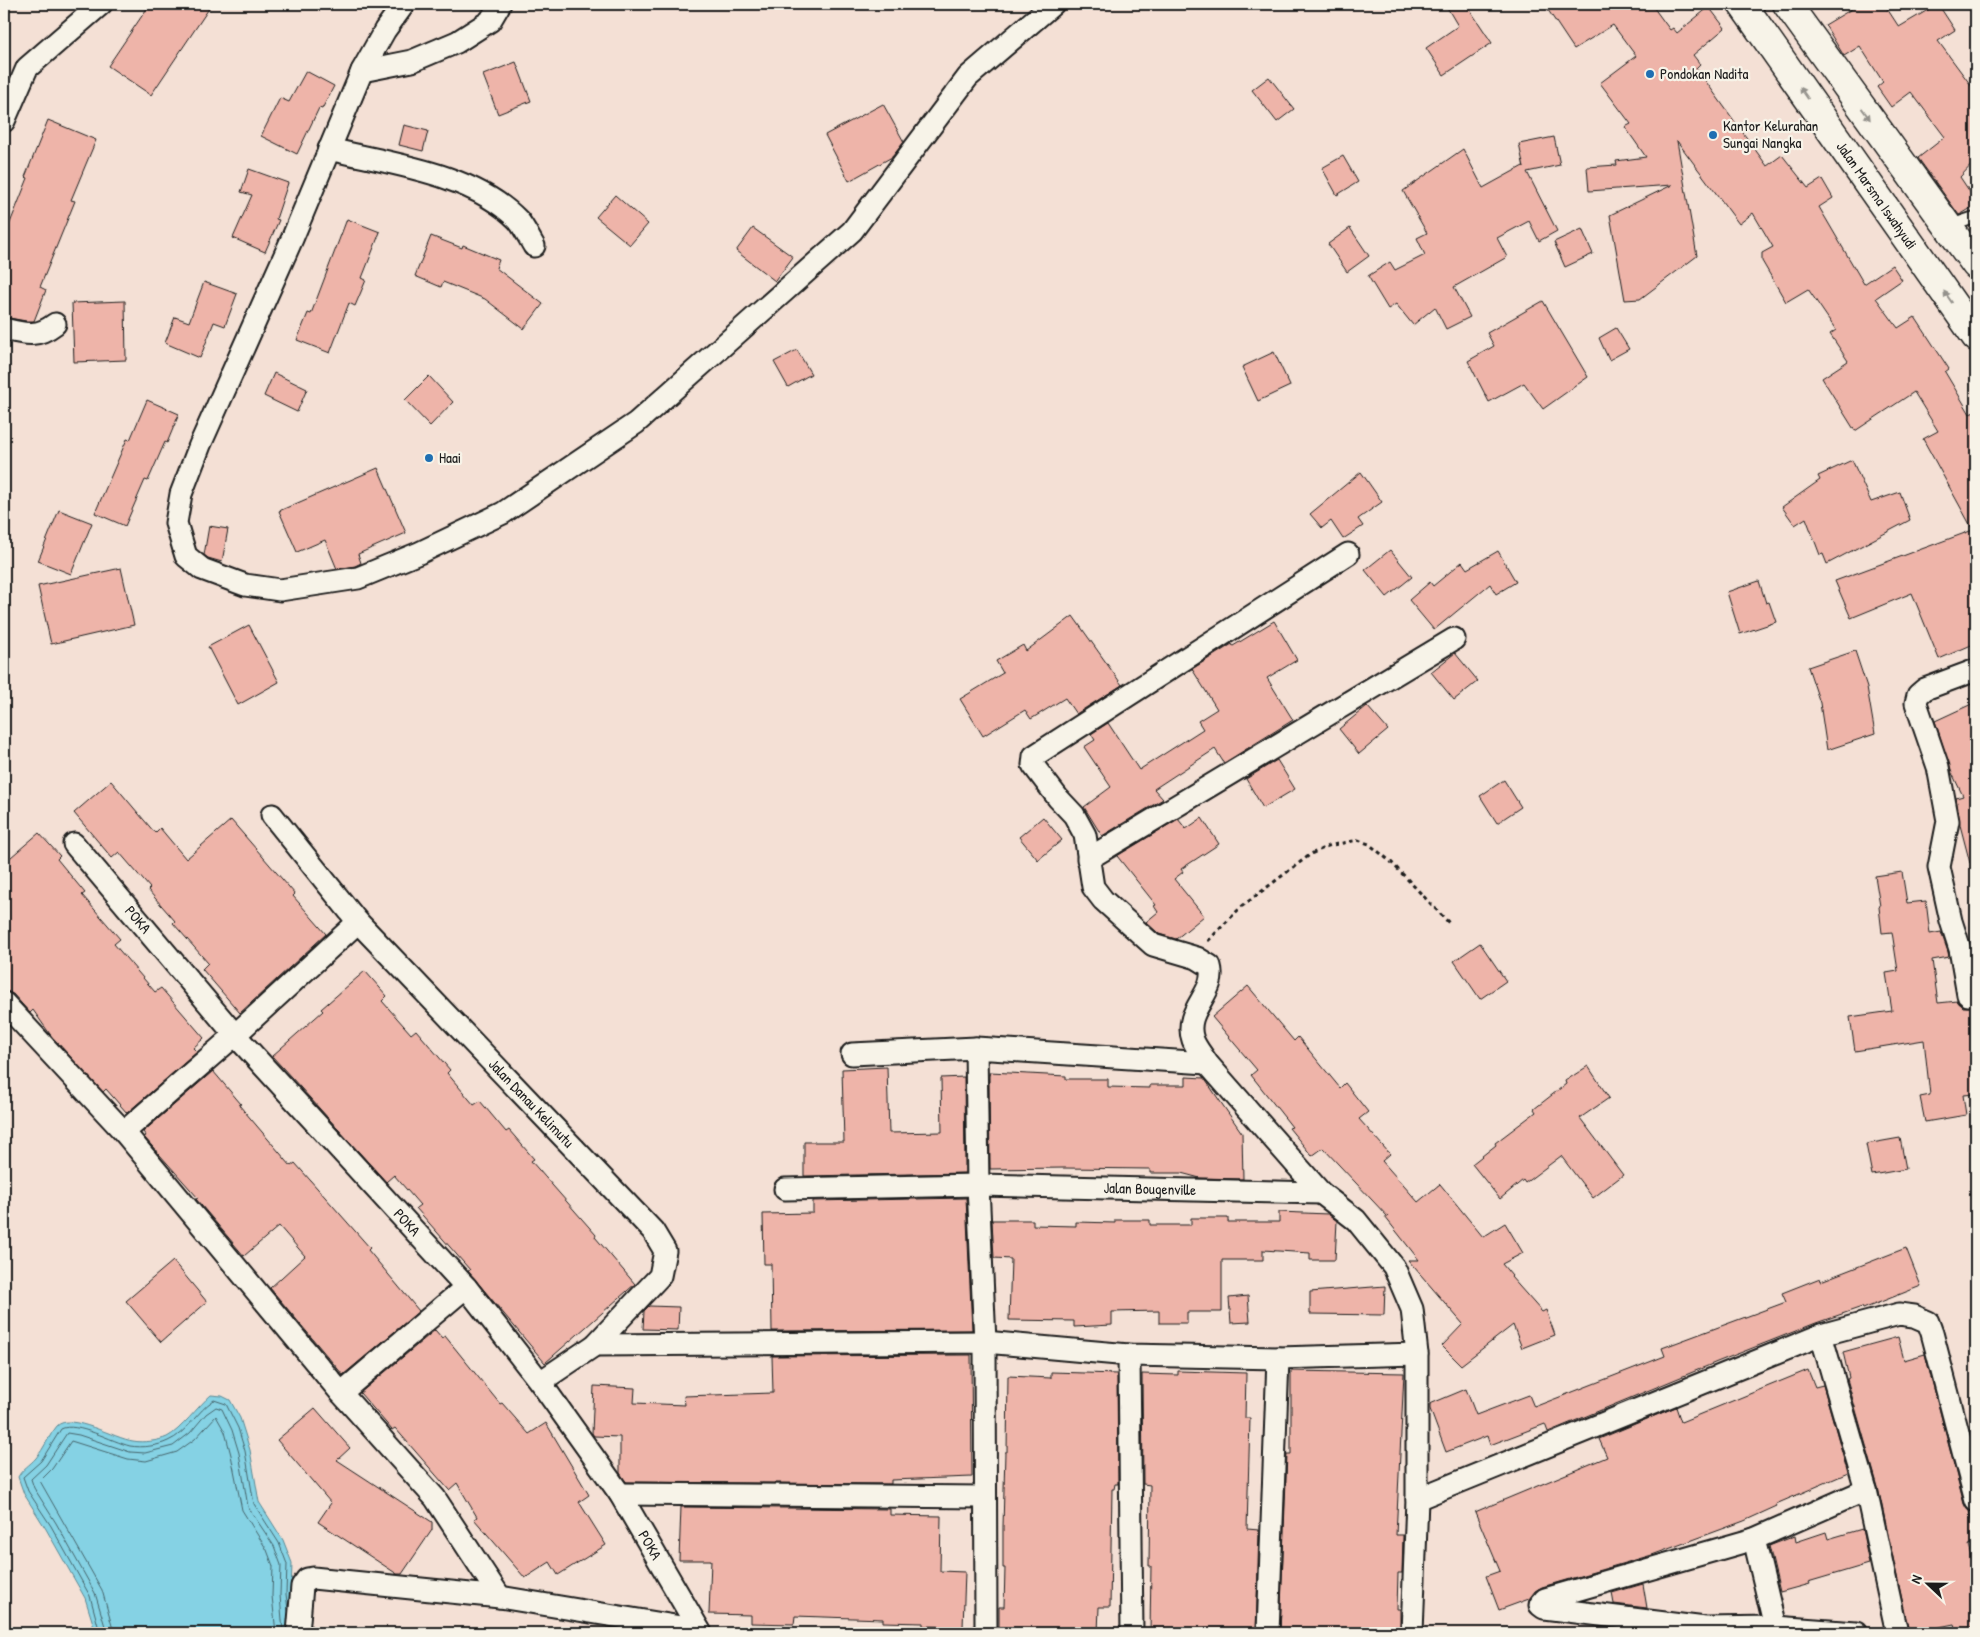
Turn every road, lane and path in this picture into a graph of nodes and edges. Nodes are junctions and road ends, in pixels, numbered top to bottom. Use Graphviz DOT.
graph roads {
  1 [pos="101,4"];
  2 [pos="404,4"];
  3 [pos="500,4"];
  4 [pos="1053,4"];
  5 [pos="1742,4"];
  6 [pos="1786,4"];
  7 [pos="362,71"];
  8 [pos="4,121"];
  9 [pos="330,149"];
  10 [pos="1976,217"];
  11 [pos="1947,227"];
  12 [pos="534,246"];
  13 [pos="1976,265"];
  14 [pos="55,324"];
  15 [pos="4,329"];
  16 [pos="1976,337"];
  17 [pos="1348,554"];
  18 [pos="1454,639"];
  19 [pos="1976,670"];
  20 [pos="272,815"];
  21 [pos="74,844"];
  22 [pos="1088,859"];
  23 [pos="358,922"];
  24 [pos="1449,923"];
  25 [pos="1197,958"];
  26 [pos="1968,995"];
  27 [pos="4,1003"];
  28 [pos="235,1035"];
  29 [pos="976,1048"];
  30 [pos="852,1054"];
  31 [pos="1207,1063"];
  32 [pos="124,1132"];
  33 [pos="978,1185"];
  34 [pos="786,1190"];
  35 [pos="1321,1193"];
  36 [pos="466,1287"];
  37 [pos="1821,1335"];
  38 [pos="985,1342"];
  39 [pos="596,1345"];
  40 [pos="1417,1354"];
  41 [pos="1129,1355"];
  42 [pos="1278,1358"];
  43 [pos="540,1382"];
  44 [pos="341,1393"];
  45 [pos="1866,1490"];
  46 [pos="620,1494"];
  47 [pos="986,1497"];
  48 [pos="1417,1498"];
  49 [pos="1976,1501"];
  50 [pos="1754,1539"];
  51 [pos="500,1597"];
  52 [pos="1775,1626"];
  53 [pos="1705,1631"];
  54 [pos="700,1632"];
  55 [pos="298,1633"];
  56 [pos="986,1633"];
  57 [pos="1132,1633"];
  58 [pos="1268,1633"];
  59 [pos="1412,1633"];
  60 [pos="1856,1633"];
  61 [pos="1897,1633"];
  1 -- 8 [label="street"];
  2 -- 7 [label="street"];
  3 -- 7 [label="street"];
  4 -- 9 [label="street"];
  16 -- 5 [label="highway, Jalan Marsma Iswahyudi, one-way"];
  6 -- 11 [label="highway, one-way"];
  7 -- 9 [label="street"];
  9 -- 12 [label="street"];
  10 -- 11 [label="lane"];
  11 -- 13 [label="highway"];
  14 -- 15 [label="street"];
  17 -- 22 [label="street"];
  18 -- 22 [label="street"];
  19 -- 26 [label="street"];
  20 -- 23 [label="street, Jalan Danau Kelimutu"];
  21 -- 28 [label="street, POKA"];
  22 -- 25 [label="street"];
  23 -- 28 [label="street"];
  23 -- 39 [label="street, Jalan Danau Kelimutu"];
  24 -- 25 [label="path"];
  25 -- 31 [label="street"];
  27 -- 32 [label="street"];
  28 -- 32 [label="street"];
  28 -- 36 [label="street, POKA"];
  29 -- 30 [label="street"];
  29 -- 31 [label="street"];
  29 -- 33 [label="street"];
  31 -- 35 [label="street"];
  32 -- 44 [label="street"];
  33 -- 34 [label="street, Jalan Bougenville"];
  33 -- 35 [label="street, Jalan Bougenville"];
  33 -- 38 [label="street"];
  35 -- 40 [label="street"];
  36 -- 43 [label="street, POKA"];
  36 -- 44 [label="street"];
  37 -- 45 [label="street"];
  37 -- 48 [label="street"];
  37 -- 49 [label="street"];
  38 -- 39 [label="street"];
  38 -- 41 [label="street"];
  38 -- 47 [label="street"];
  39 -- 43 [label="street, Jalan Danau Kelimutu"];
  40 -- 42 [label="street"];
  40 -- 48 [label="street"];
  41 -- 42 [label="street"];
  41 -- 57 [label="street"];
  42 -- 58 [label="street"];
  43 -- 46 [label="street, POKA"];
  44 -- 51 [label="street"];
  45 -- 50 [label="street"];
  45 -- 61 [label="street"];
  46 -- 47 [label="street"];
  46 -- 54 [label="street, POKA"];
  47 -- 56 [label="street"];
  48 -- 59 [label="street"];
  50 -- 52 [label="street"];
  50 -- 53 [label="street"];
  51 -- 54 [label="street"];
  51 -- 55 [label="street"];
  52 -- 53 [label="street"];
  52 -- 60 [label="street"];
}
